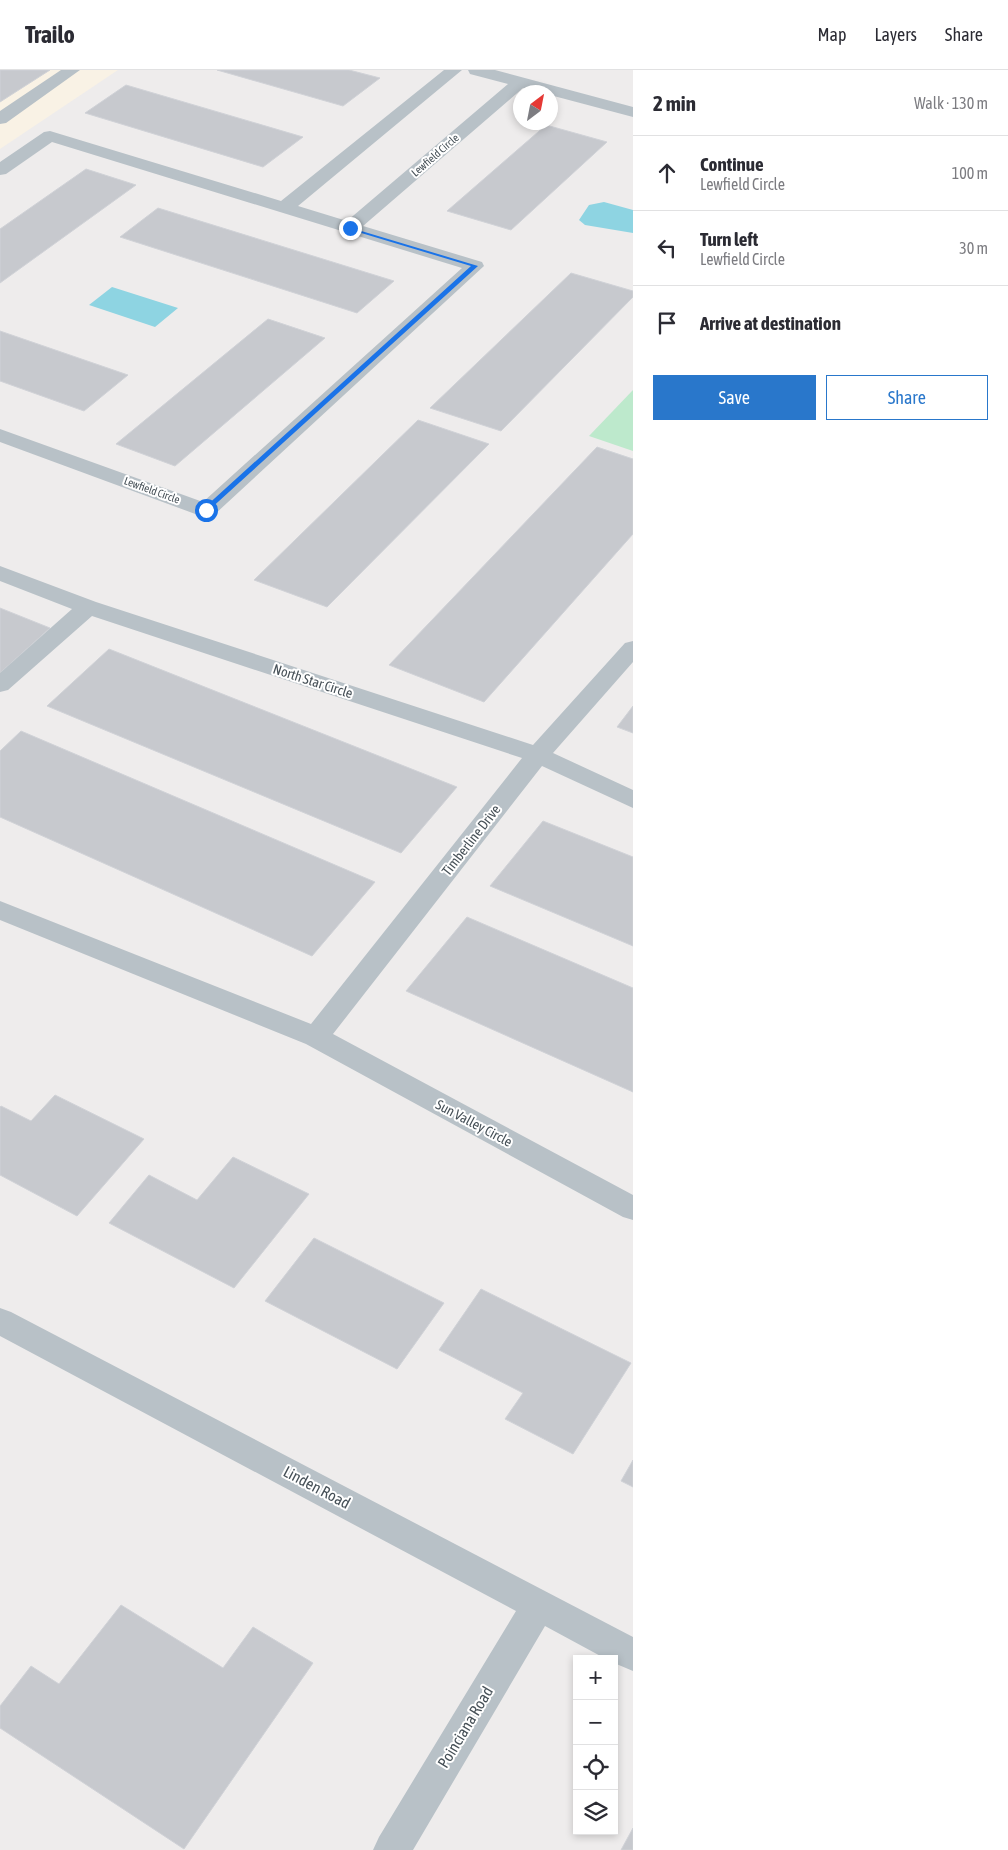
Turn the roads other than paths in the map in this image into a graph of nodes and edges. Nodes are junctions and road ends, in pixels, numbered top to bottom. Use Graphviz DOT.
graph roads {
  1 [pos="72,70"];
  2 [pos="454,70"];
  3 [pos="476,70"];
  4 [pos="520,82"];
  5 [pos="633,112"];
  6 [pos="0,118"];
  7 [pos="0,170"];
  8 [pos="284,208"];
  9 [pos="350,228"];
  10 [pos="0,434"];
  11 [pos="0,573"];
  12 [pos="88,607"];
  13 [pos="633,648"];
  14 [pos="0,685"];
  15 [pos="538,755"];
  16 [pos="633,800"];
  17 [pos="0,910"];
  18 [pos="316,1037"];
  19 [pos="633,1209"];
  20 [pos="0,1322"];
  21 [pos="538,1604"];
  22 [pos="633,1655"];
  23 [pos="392,1850"];
  1 -- 6 [label="lane"];
  2 -- 8 [label="lane"];
  3 -- 4 [label="lane"];
  4 -- 5 [label="lane"];
  4 -- 9 [label="lane, Lewfield Circle"];
  7 -- 8 [label="lane, Lewfield Circle"];
  8 -- 9 [label="lane, Lewfield Circle"];
  9 -- 10 [label="lane, Lewfield Circle"];
  11 -- 12 [label="lane, North Star Circle"];
  12 -- 14 [label="lane"];
  12 -- 15 [label="lane, North Star Circle"];
  13 -- 15 [label="lane, Timberline Drive"];
  15 -- 16 [label="lane"];
  15 -- 18 [label="lane, Timberline Drive"];
  17 -- 18 [label="lane, Sun Valley Circle"];
  18 -- 19 [label="lane, Sun Valley Circle"];
  20 -- 21 [label="street, Linden Road"];
  21 -- 22 [label="street, Linden Road"];
  21 -- 23 [label="street, Poinciana Road"];
}
